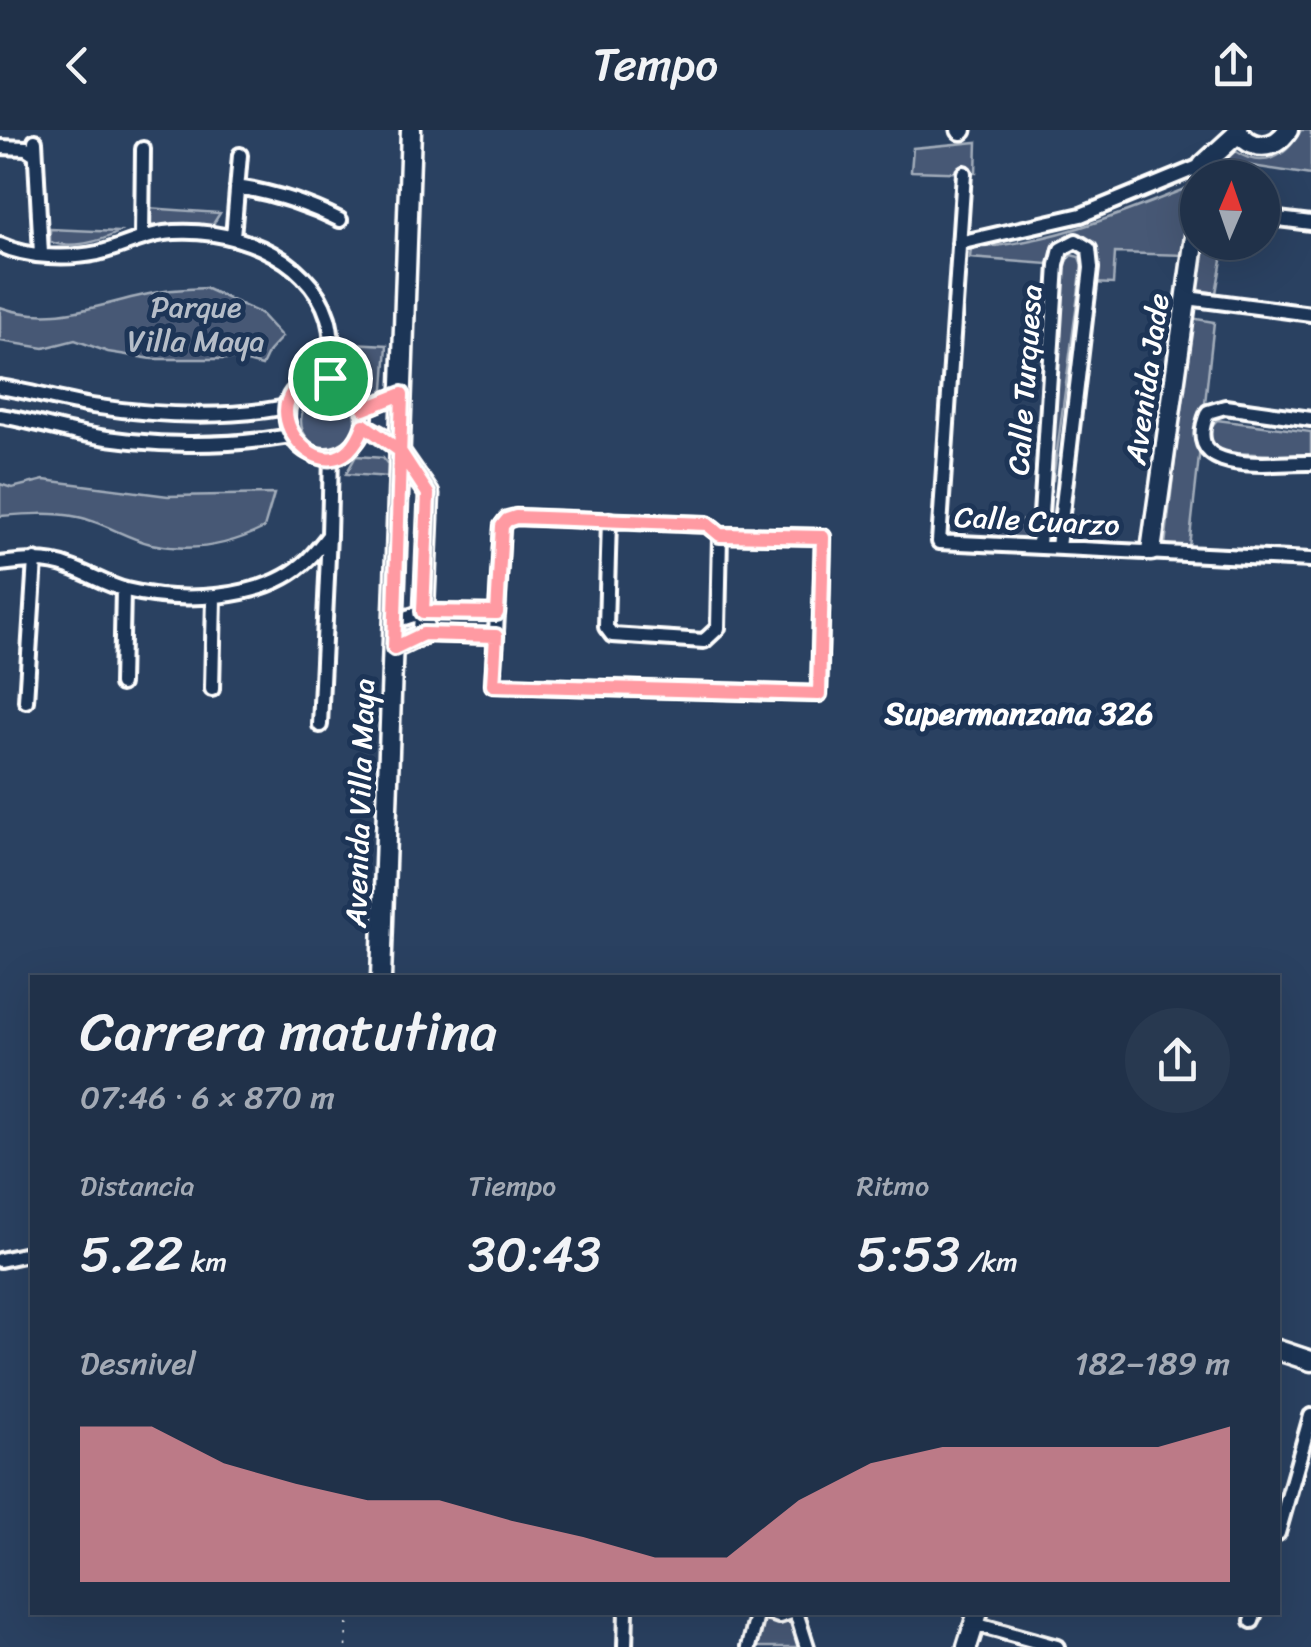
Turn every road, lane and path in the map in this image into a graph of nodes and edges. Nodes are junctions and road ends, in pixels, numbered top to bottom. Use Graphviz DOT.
graph roads {
  1 [pos="411,130"];
  2 [pos="1288,130"];
  3 [pos="1238,131"];
  4 [pos="0,148"];
  5 [pos="143,149"];
  6 [pos="240,155"];
  7 [pos="1212,160"];
  8 [pos="964,173"];
  9 [pos="1180,179"];
  10 [pos="237,188"];
  11 [pos="1280,219"];
  12 [pos="340,220"];
  13 [pos="1311,223"];
  14 [pos="142,237"];
  15 [pos="233,238"];
  16 [pos="960,243"];
  17 [pos="0,245"];
  18 [pos="41,254"];
  19 [pos="1192,260"];
  20 [pos="1187,298"];
  21 [pos="1311,314"];
  22 [pos="330,378"];
  23 [pos="0,387"];
  24 [pos="35,393"];
  25 [pos="402,394"];
  26 [pos="288,408"];
  27 [pos="364,409"];
  28 [pos="0,416"];
  29 [pos="1311,419"];
  30 [pos="30,420"];
  31 [pos="364,425"];
  32 [pos="291,436"];
  33 [pos="400,451"];
  34 [pos="331,456"];
  35 [pos="1311,463"];
  36 [pos="610,520"];
  37 [pos="330,535"];
  38 [pos="720,535"];
  39 [pos="1040,546"];
  40 [pos="1058,546"];
  41 [pos="1150,552"];
  42 [pos="35,560"];
  43 [pos="1311,560"];
  44 [pos="0,564"];
  45 [pos="122,589"];
  46 [pos="214,597"];
  47 [pos="423,612"];
  48 [pos="497,613"];
  49 [pos="395,621"];
  50 [pos="423,634"];
  51 [pos="496,636"];
  52 [pos="394,648"];
  53 [pos="121,684"];
  54 [pos="212,689"];
  55 [pos="26,702"];
  56 [pos="320,725"];
  57 [pos="381,975"];
  58 [pos="30,1254"];
  59 [pos="0,1260"];
  60 [pos="1280,1351"];
  61 [pos="1311,1361"];
  62 [pos="1311,1416"];
  63 [pos="1280,1526"];
  64 [pos="348,1615"];
  65 [pos="626,1615"];
  66 [pos="757,1615"];
  67 [pos="795,1615"];
  68 [pos="976,1618"];
  69 [pos="346,1647"];
  70 [pos="625,1647"];
  71 [pos="750,1647"];
  72 [pos="807,1647"];
  73 [pos="967,1647"];
  74 [pos="1057,1647"];
  1 -- 25 [label="main road, Avenida Villa Maya"];
  2 -- 3 [label="main road"];
  3 -- 7 [label="main road"];
  4 -- 18 [label="street"];
  5 -- 14 [label="street"];
  6 -- 10 [label="street"];
  8 -- 16 [label="street, Calle Cuarzo"];
  9 -- 16 [label="street"];
  10 -- 12 [label="street"];
  10 -- 15 [label="street"];
  11 -- 13 [label="street"];
  14 -- 15 [label="street"];
  14 -- 18 [label="street"];
  15 -- 22 [label="street"];
  16 -- 39 [label="street, Calle Cuarzo"];
  17 -- 18 [label="street"];
  19 -- 20 [label="main road, Avenida Jade"];
  20 -- 21 [label="street"];
  20 -- 41 [label="main road, Avenida Jade"];
  22 -- 26 [label="street"];
  22 -- 27 [label="street"];
  23 -- 24 [label="street"];
  24 -- 26 [label="street"];
  24 -- 30 [label="street"];
  25 -- 27 [label="street"];
  25 -- 33 [label="main road, Avenida Villa Maya"];
  26 -- 32 [label="street"];
  27 -- 31 [label="street"];
  28 -- 30 [label="street"];
  29 -- 35 [label="street"];
  30 -- 32 [label="street"];
  31 -- 33 [label="street"];
  31 -- 34 [label="street"];
  32 -- 34 [label="street"];
  33 -- 47 [label="main road"];
  33 -- 49 [label="main road, Avenida Villa Maya"];
  34 -- 37 [label="street"];
  36 -- 38 [label="street"];
  36 -- 38 [label="street"];
  36 -- 48 [label="street"];
  37 -- 46 [label="street"];
  37 -- 56 [label="street"];
  38 -- 51 [label="street"];
  39 -- 40 [label="street, Calle Cuarzo"];
  39 -- 40 [label="street, Calle Turquesa"];
  40 -- 41 [label="street, Calle Cuarzo"];
  41 -- 43 [label="street, Calle Cuarzo"];
  42 -- 44 [label="street"];
  42 -- 45 [label="street"];
  42 -- 55 [label="street"];
  45 -- 46 [label="street"];
  45 -- 53 [label="street"];
  46 -- 54 [label="street"];
  47 -- 48 [label="street"];
  47 -- 49 [label="street"];
  47 -- 50 [label="main road"];
  48 -- 51 [label="street"];
  49 -- 52 [label="main road, Avenida Villa Maya"];
  50 -- 51 [label="street"];
  50 -- 52 [label="main road"];
  52 -- 57 [label="main road, Avenida Villa Maya"];
  58 -- 59 [label="street"];
  60 -- 61 [label="main road"];
  62 -- 63 [label="street"];
  64 -- 69 [label="path"];
  65 -- 70 [label="street"];
  66 -- 71 [label="street"];
  67 -- 72 [label="street"];
  68 -- 73 [label="main road"];
  68 -- 74 [label="street"];
}
